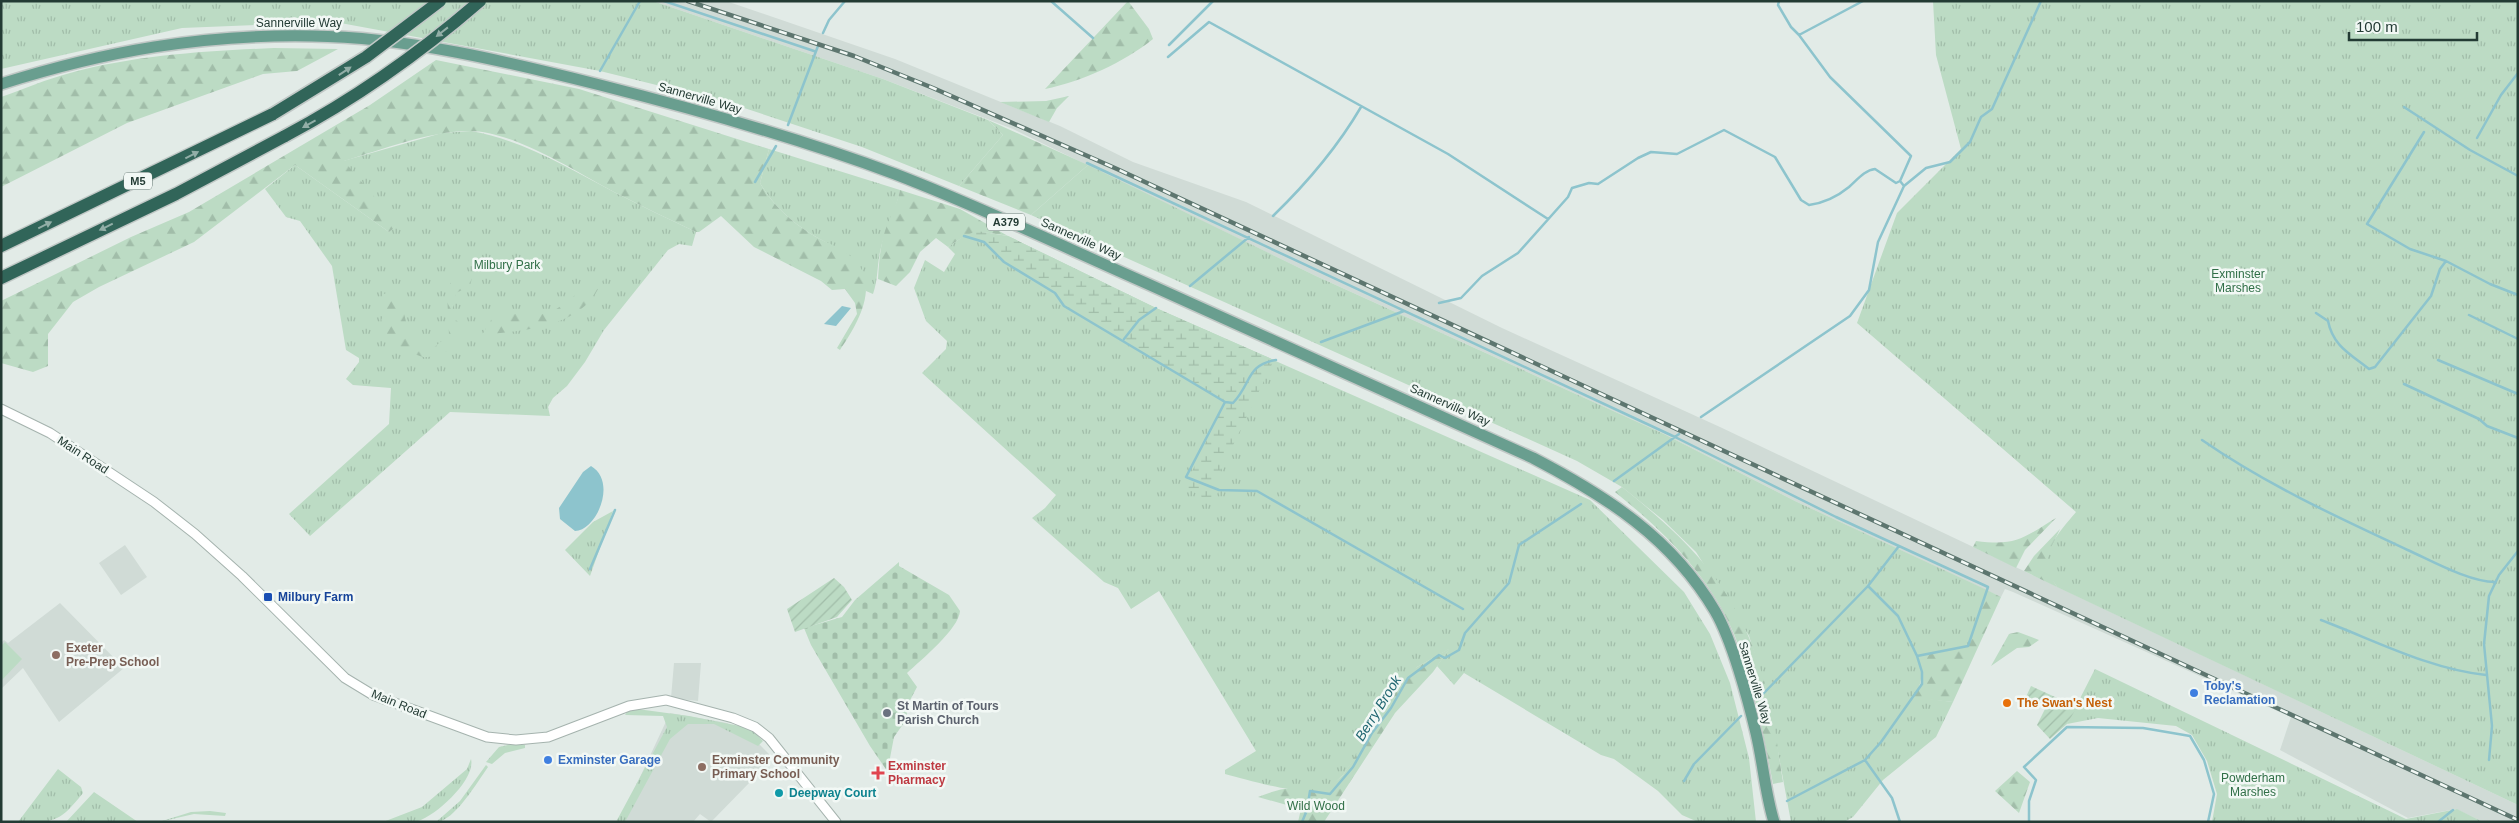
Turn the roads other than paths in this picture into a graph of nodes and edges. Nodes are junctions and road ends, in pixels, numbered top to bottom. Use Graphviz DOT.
graph roads {
  1 [pos="440,1"];
  2 [pos="480,1"];
  3 [pos="1,84"];
  4 [pos="1,246"];
  5 [pos="1,278"];
  6 [pos="1,409"];
  7 [pos="836,822"];
  8 [pos="1774,822"];
  4 -- 1 [label="highway, M5, one-way, bridge"];
  2 -- 5 [label="highway, M5, one-way, bridge"];
  3 -- 8 [label="main road, Sannerville Way / A379"];
  6 -- 7 [label="street, Main Road"];
}
